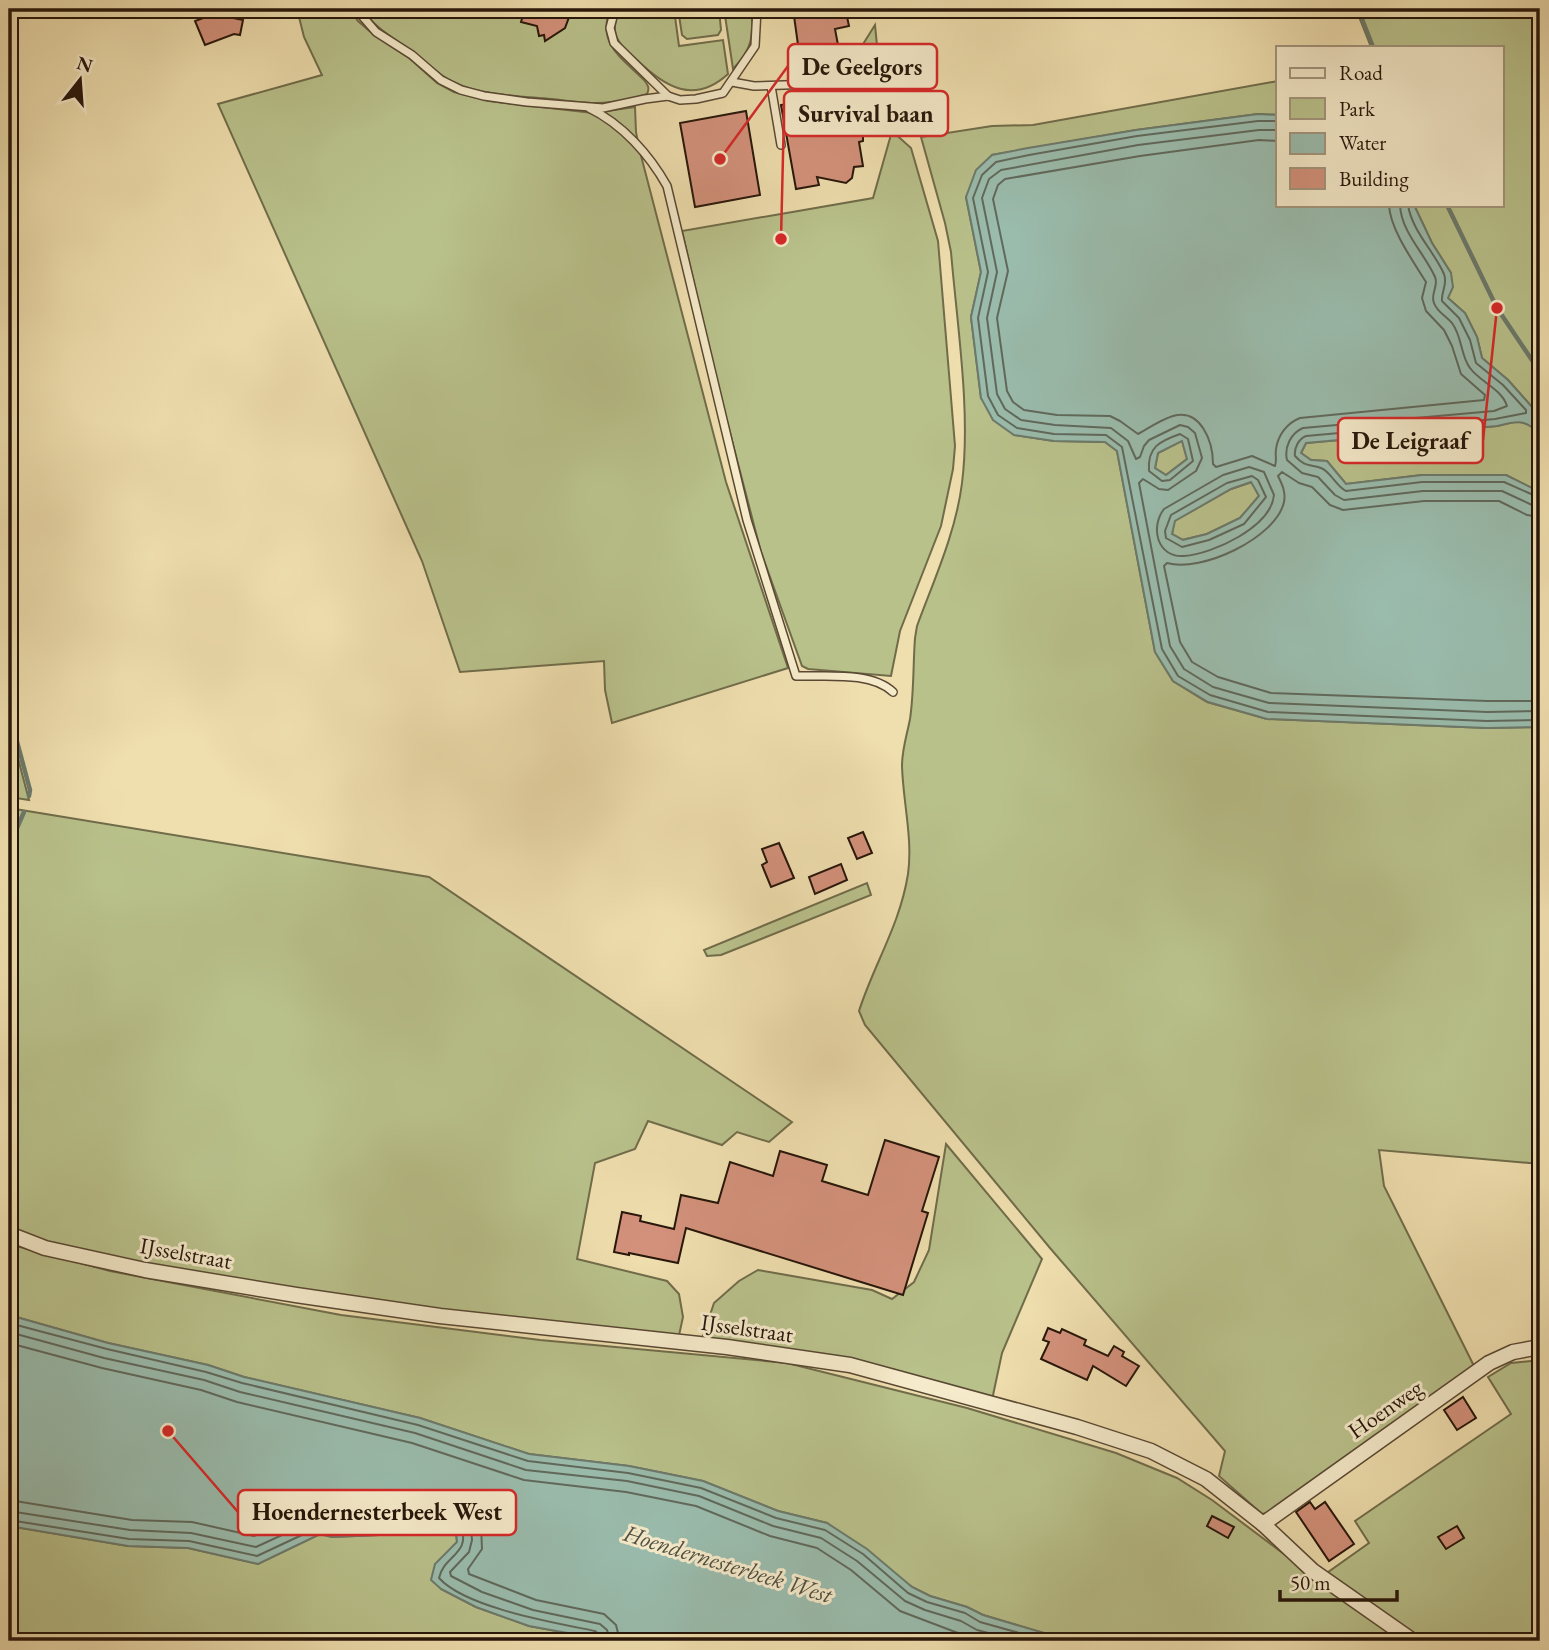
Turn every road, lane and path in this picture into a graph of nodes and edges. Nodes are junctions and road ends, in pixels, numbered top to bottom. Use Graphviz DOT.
graph roads {
  1 [pos="356,9"];
  2 [pos="615,9"];
  3 [pos="757,9"];
  4 [pos="732,82"];
  5 [pos="771,86"];
  6 [pos="668,96"];
  7 [pos="589,108"];
  8 [pos="889,111"];
  9 [pos="781,145"];
  10 [pos="893,692"];
  11 [pos="9,1234"];
  12 [pos="1540,1347"];
  13 [pos="1263,1524"];
  14 [pos="1413,1641"];
  1 -- 7 [label="lane"];
  2 -- 6 [label="lane"];
  3 -- 4 [label="lane"];
  4 -- 5 [label="lane"];
  4 -- 6 [label="lane"];
  5 -- 8 [label="lane"];
  5 -- 9 [label="lane"];
  6 -- 7 [label="lane"];
  7 -- 10 [label="lane"];
  11 -- 13 [label="street, IJsselstraat"];
  12 -- 13 [label="street, Hoenweg"];
  13 -- 14 [label="street, IJsselstraat"];
}
